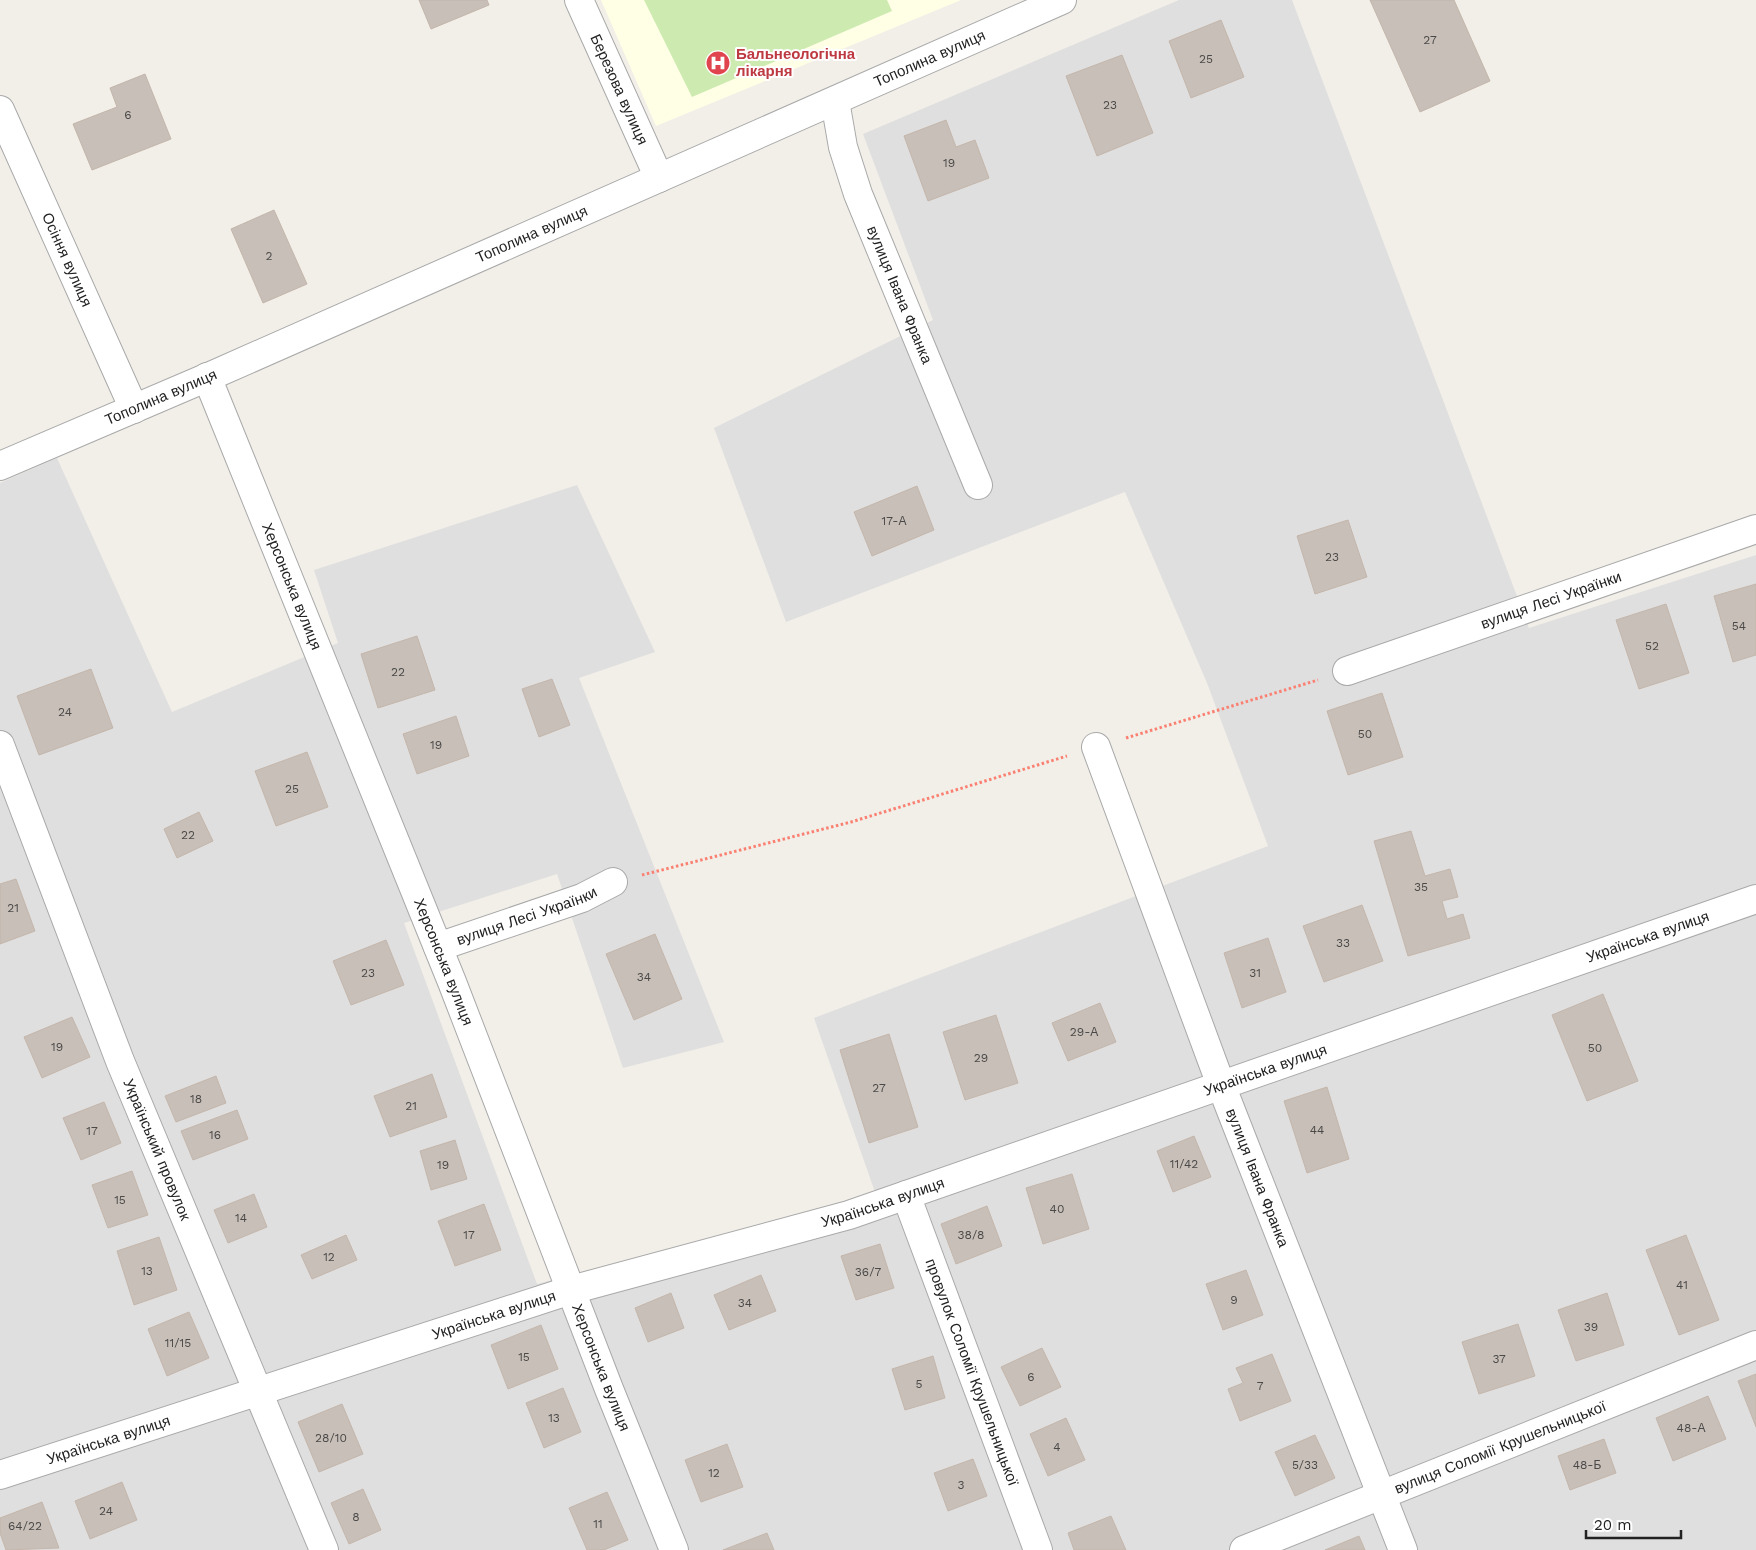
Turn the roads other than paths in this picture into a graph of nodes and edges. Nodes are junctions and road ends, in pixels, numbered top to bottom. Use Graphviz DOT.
graph roads {
  1 [pos="579,0"];
  2 [pos="1062,0"];
  3 [pos="834,101"];
  4 [pos="0,110"];
  5 [pos="659,178"];
  6 [pos="207,377"];
  7 [pos="134,408"];
  8 [pos="0,466"];
  9 [pos="978,485"];
  10 [pos="1756,529"];
  11 [pos="1347,671"];
  12 [pos="0,745"];
  13 [pos="1096,747"];
  14 [pos="612,882"];
  15 [pos="1756,899"];
  16 [pos="438,947"];
  17 [pos="1221,1085"];
  18 [pos="906,1195"];
  19 [pos="571,1290"];
  20 [pos="1756,1345"];
  21 [pos="256,1390"];
  22 [pos="0,1475"];
  23 [pos="1382,1493"];
  24 [pos="324,1550"];
  25 [pos="674,1550"];
  26 [pos="1038,1550"];
  27 [pos="1244,1550"];
  28 [pos="1403,1550"];
  1 -- 5 [label="street, Березова вулиця"];
  2 -- 3 [label="street, Тополина вулиця"];
  3 -- 5 [label="street, Тополина вулиця"];
  3 -- 9 [label="street, вулиця Івана Франка"];
  4 -- 7 [label="street, Осіння вулиця"];
  5 -- 6 [label="street, Тополина вулиця"];
  6 -- 7 [label="street, Тополина вулиця"];
  6 -- 16 [label="street, Херсонська вулиця"];
  7 -- 8 [label="street, Тополина вулиця"];
  10 -- 11 [label="street, вулиця Лесі Українки"];
  12 -- 21 [label="street, Український провулок"];
  13 -- 17 [label="street, вулиця Івана Франка"];
  14 -- 16 [label="street, вулиця Лесі Українки"];
  15 -- 17 [label="street, Українська вулиця"];
  16 -- 19 [label="street, Херсонська вулиця"];
  17 -- 18 [label="street, Українська вулиця"];
  17 -- 23 [label="street, вулиця Івана Франка"];
  18 -- 19 [label="street, Українська вулиця"];
  18 -- 26 [label="street, провулок Соломії Крушельницької"];
  19 -- 21 [label="street, Українська вулиця"];
  19 -- 25 [label="street, Херсонська вулиця"];
  20 -- 23 [label="street, вулиця Соломії Крушельницької"];
  21 -- 22 [label="street, Українська вулиця"];
  21 -- 24 [label="street, Український провулок"];
  23 -- 27 [label="street, вулиця Соломії Крушельницької"];
  23 -- 28 [label="street, вулиця Івана Франка"];
}
